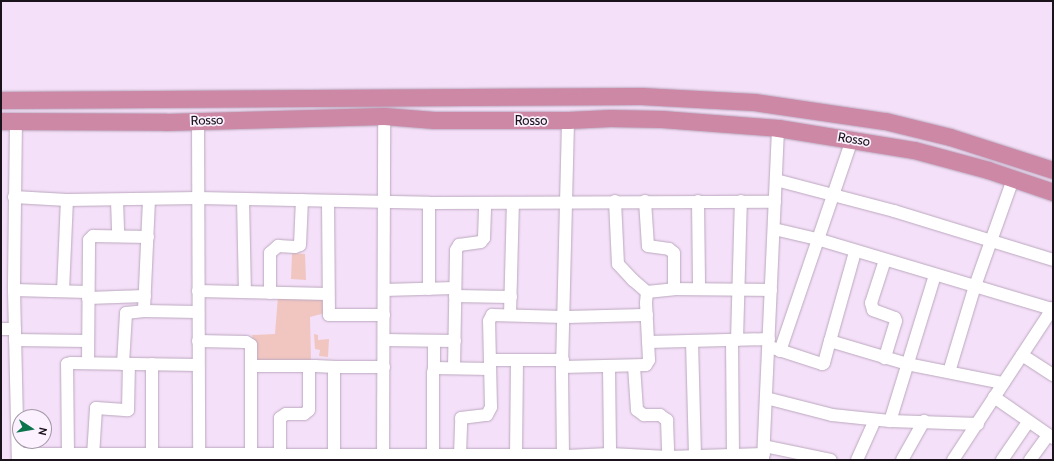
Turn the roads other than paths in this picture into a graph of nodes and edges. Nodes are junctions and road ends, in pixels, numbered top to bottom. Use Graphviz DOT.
graph roads {
  1 [pos="1,100"];
  2 [pos="384,116"];
  3 [pos="198,120"];
  4 [pos="568,120"];
  5 [pos="9,121"];
  6 [pos="778,128"];
  7 [pos="852,139"];
  8 [pos="1053,170"];
  9 [pos="1013,179"];
  10 [pos="776,180"];
  11 [pos="1053,192"];
  12 [pos="832,194"];
  13 [pos="14,197"];
  14 [pos="198,198"];
  15 [pos="243,199"];
  16 [pos="67,200"];
  17 [pos="117,200"];
  18 [pos="149,200"];
  19 [pos="302,200"];
  20 [pos="328,201"];
  21 [pos="565,201"];
  22 [pos="615,201"];
  23 [pos="645,201"];
  24 [pos="698,201"];
  25 [pos="740,201"];
  26 [pos="384,202"];
  27 [pos="775,202"];
  28 [pos="429,203"];
  29 [pos="485,203"];
  30 [pos="513,203"];
  31 [pos="774,229"];
  32 [pos="118,236"];
  33 [pos="148,237"];
  34 [pos="817,239"];
  35 [pos="992,240"];
  36 [pos="855,252"];
  37 [pos="885,260"];
  38 [pos="1053,260"];
  39 [pos="935,275"];
  40 [pos="975,286"];
  41 [pos="429,289"];
  42 [pos="674,289"];
  43 [pos="699,289"];
  44 [pos="14,290"];
  45 [pos="384,290"];
  46 [pos="738,290"];
  47 [pos="771,290"];
  48 [pos="198,291"];
  49 [pos="63,292"];
  50 [pos="245,292"];
  51 [pos="455,292"];
  52 [pos="647,292"];
  53 [pos="270,293"];
  54 [pos="328,294"];
  55 [pos="88,295"];
  56 [pos="145,296"];
  57 [pos="127,297"];
  58 [pos="511,297"];
  59 [pos="1052,309"];
  60 [pos="144,311"];
  61 [pos="197,312"];
  62 [pos="126,313"];
  63 [pos="384,315"];
  64 [pos="510,315"];
  65 [pos="647,315"];
  66 [pos="564,317"];
  67 [pos="1,328"];
  68 [pos="15,334"];
  69 [pos="384,340"];
  70 [pos="734,340"];
  71 [pos="88,341"];
  72 [pos="434,341"];
  73 [pos="455,341"];
  74 [pos="692,341"];
  75 [pos="830,341"];
  76 [pos="198,342"];
  77 [pos="648,342"];
  78 [pos="772,345"];
  79 [pos="1022,355"];
  80 [pos="886,358"];
  81 [pos="517,360"];
  82 [pos="88,363"];
  83 [pos="126,364"];
  84 [pos="152,364"];
  85 [pos="490,364"];
  86 [pos="563,364"];
  87 [pos="907,364"];
  88 [pos="198,365"];
  89 [pos="251,366"];
  90 [pos="312,366"];
  91 [pos="634,366"];
  92 [pos="336,367"];
  93 [pos="384,367"];
  94 [pos="609,367"];
  95 [pos="434,368"];
  96 [pos="454,368"];
  97 [pos="949,372"];
  98 [pos="1053,375"];
  99 [pos="1003,383"];
  100 [pos="766,398"];
  101 [pos="994,398"];
  102 [pos="875,420"];
  103 [pos="890,420"];
  104 [pos="924,421"];
  105 [pos="1028,422"];
  106 [pos="978,424"];
  107 [pos="1050,436"];
  108 [pos="764,453"];
  109 [pos="68,454"];
  110 [pos="251,454"];
  111 [pos="280,454"];
  112 [pos="334,454"];
  113 [pos="610,454"];
  114 [pos="152,455"];
  115 [pos="460,455"];
  116 [pos="516,455"];
  117 [pos="94,456"];
  118 [pos="433,456"];
  119 [pos="695,456"];
  120 [pos="18,457"];
  121 [pos="199,457"];
  122 [pos="383,457"];
  123 [pos="565,457"];
  124 [pos="668,457"];
  125 [pos="730,457"];
  126 [pos="831,460"];
  127 [pos="857,460"];
  128 [pos="902,460"];
  129 [pos="953,460"];
  130 [pos="1002,460"];
  131 [pos="1030,460"];
  1 -- 8 [label="highway, Rosso"];
  2 -- 3 [label="highway, Rosso"];
  2 -- 4 [label="highway, Rosso"];
  2 -- 26 [label="street"];
  3 -- 5 [label="highway, Rosso"];
  3 -- 14 [label="street"];
  4 -- 6 [label="highway, Rosso"];
  4 -- 21 [label="street"];
  5 -- 13 [label="street"];
  6 -- 7 [label="highway, Rosso"];
  6 -- 10 [label="street"];
  7 -- 9 [label="highway, Rosso"];
  7 -- 12 [label="street"];
  9 -- 11 [label="highway, Rosso"];
  9 -- 35 [label="street"];
  10 -- 12 [label="street"];
  10 -- 27 [label="street"];
  12 -- 34 [label="street"];
  12 -- 35 [label="street"];
  13 -- 16 [label="street"];
  13 -- 44 [label="street"];
  14 -- 15 [label="street"];
  14 -- 18 [label="street"];
  14 -- 48 [label="street"];
  15 -- 19 [label="street"];
  15 -- 50 [label="street"];
  16 -- 17 [label="street"];
  16 -- 49 [label="street"];
  17 -- 18 [label="street"];
  17 -- 32 [label="street"];
  18 -- 33 [label="street"];
  19 -- 20 [label="street"];
  19 -- 53 [label="street"];
  20 -- 26 [label="street"];
  20 -- 54 [label="street"];
  21 -- 22 [label="street"];
  21 -- 30 [label="street"];
  21 -- 66 [label="street"];
  22 -- 23 [label="street"];
  22 -- 52 [label="street"];
  23 -- 24 [label="street"];
  23 -- 42 [label="street"];
  24 -- 25 [label="street"];
  24 -- 43 [label="street"];
  25 -- 27 [label="street"];
  25 -- 46 [label="street"];
  26 -- 28 [label="street"];
  26 -- 45 [label="street"];
  27 -- 31 [label="street"];
  28 -- 29 [label="street"];
  28 -- 41 [label="street"];
  29 -- 30 [label="street"];
  29 -- 51 [label="street"];
  30 -- 58 [label="street"];
  31 -- 34 [label="street"];
  31 -- 47 [label="street"];
  32 -- 33 [label="street"];
  32 -- 55 [label="street"];
  33 -- 56 [label="street"];
  34 -- 36 [label="street"];
  34 -- 78 [label="street"];
  35 -- 38 [label="street"];
  35 -- 40 [label="street"];
  36 -- 37 [label="street"];
  36 -- 75 [label="street"];
  37 -- 39 [label="street"];
  37 -- 80 [label="street"];
  39 -- 40 [label="street"];
  39 -- 87 [label="street"];
  40 -- 59 [label="street"];
  40 -- 97 [label="street"];
  41 -- 45 [label="street"];
  41 -- 51 [label="street"];
  42 -- 43 [label="street"];
  42 -- 52 [label="street"];
  43 -- 46 [label="street"];
  44 -- 49 [label="street"];
  44 -- 68 [label="street"];
  45 -- 63 [label="street"];
  46 -- 47 [label="street"];
  46 -- 70 [label="street"];
  47 -- 78 [label="street"];
  48 -- 50 [label="street"];
  48 -- 61 [label="street"];
  49 -- 55 [label="street"];
  50 -- 53 [label="street"];
  51 -- 58 [label="street"];
  51 -- 73 [label="street"];
  52 -- 65 [label="street"];
  53 -- 54 [label="street"];
  54 -- 63 [label="street"];
  55 -- 57 [label="street"];
  55 -- 71 [label="street"];
  56 -- 57 [label="street"];
  56 -- 60 [label="street"];
  57 -- 62 [label="street"];
  58 -- 64 [label="street"];
  59 -- 79 [label="street"];
  60 -- 61 [label="street"];
  60 -- 62 [label="street"];
  61 -- 76 [label="street"];
  62 -- 83 [label="street"];
  63 -- 69 [label="street"];
  64 -- 66 [label="street"];
  64 -- 85 [label="street"];
  65 -- 66 [label="street"];
  65 -- 77 [label="street"];
  66 -- 86 [label="street"];
  67 -- 68 [label="street"];
  68 -- 71 [label="street"];
  68 -- 120 [label="street"];
  69 -- 72 [label="street"];
  69 -- 93 [label="street"];
  70 -- 74 [label="street"];
  70 -- 78 [label="street"];
  70 -- 125 [label="street"];
  71 -- 82 [label="street"];
  72 -- 73 [label="street"];
  72 -- 95 [label="street"];
  73 -- 96 [label="street"];
  74 -- 77 [label="street"];
  74 -- 119 [label="street"];
  75 -- 78 [label="street"];
  75 -- 80 [label="street"];
  76 -- 88 [label="street"];
  76 -- 89 [label="street"];
  77 -- 91 [label="street"];
  78 -- 100 [label="street"];
  79 -- 98 [label="street"];
  79 -- 99 [label="street"];
  80 -- 87 [label="street"];
  81 -- 85 [label="street"];
  81 -- 86 [label="street"];
  81 -- 116 [label="street"];
  82 -- 83 [label="street"];
  82 -- 109 [label="street"];
  83 -- 84 [label="street"];
  83 -- 117 [label="street"];
  84 -- 88 [label="street"];
  84 -- 114 [label="street"];
  85 -- 96 [label="street"];
  85 -- 115 [label="street"];
  86 -- 94 [label="street"];
  86 -- 123 [label="street"];
  87 -- 97 [label="street"];
  87 -- 103 [label="street"];
  88 -- 121 [label="street"];
  89 -- 90 [label="street"];
  89 -- 110 [label="street"];
  90 -- 92 [label="street"];
  90 -- 111 [label="street"];
  91 -- 94 [label="street"];
  91 -- 124 [label="street"];
  92 -- 93 [label="street"];
  92 -- 112 [label="street"];
  93 -- 122 [label="street"];
  94 -- 113 [label="street"];
  95 -- 96 [label="street"];
  95 -- 118 [label="street"];
  97 -- 99 [label="street"];
  99 -- 101 [label="street"];
  100 -- 102 [label="street"];
  100 -- 108 [label="street"];
  101 -- 105 [label="street"];
  101 -- 106 [label="street"];
  102 -- 103 [label="street"];
  102 -- 127 [label="street"];
  103 -- 104 [label="street"];
  104 -- 106 [label="street"];
  104 -- 128 [label="street"];
  105 -- 107 [label="street"];
  105 -- 130 [label="street"];
  106 -- 129 [label="street"];
  107 -- 131 [label="street"];
  108 -- 125 [label="street"];
  108 -- 126 [label="street"];
  109 -- 117 [label="street"];
  109 -- 120 [label="street"];
  110 -- 111 [label="street"];
  110 -- 121 [label="street"];
  111 -- 112 [label="street"];
  112 -- 122 [label="street"];
  113 -- 123 [label="street"];
  113 -- 124 [label="street"];
  114 -- 117 [label="street"];
  114 -- 121 [label="street"];
  115 -- 116 [label="street"];
  115 -- 118 [label="street"];
  116 -- 123 [label="street"];
  118 -- 122 [label="street"];
  119 -- 124 [label="street"];
  119 -- 125 [label="street"];
}
